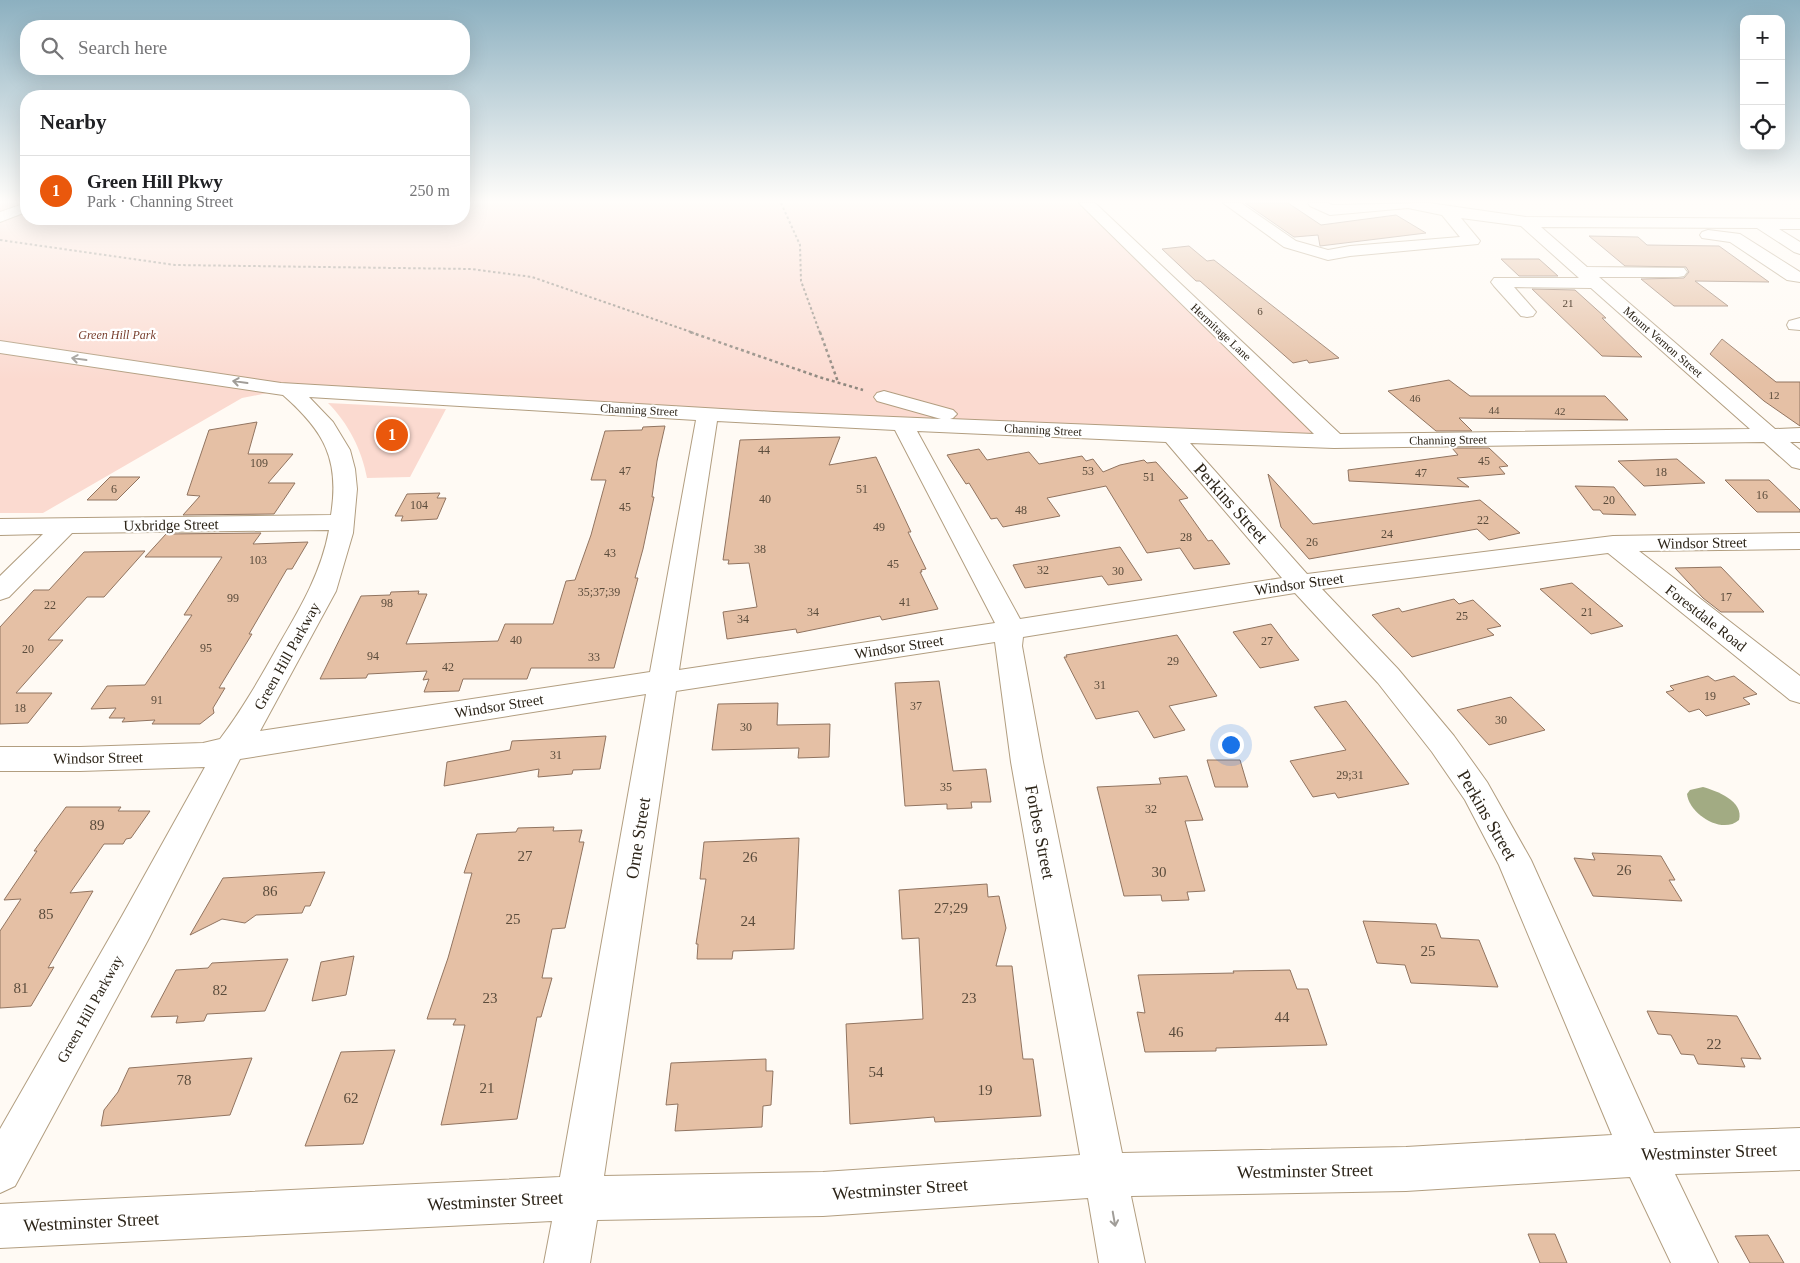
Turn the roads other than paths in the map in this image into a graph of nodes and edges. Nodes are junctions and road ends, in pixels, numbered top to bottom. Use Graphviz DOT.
graph roads {
  1 [pos="1147,262"];
  2 [pos="1571,262"];
  3 [pos="1772,262"];
  4 [pos="1678,272"];
  5 [pos="1588,277"];
  6 [pos="1800,277"];
  7 [pos="1527,312"];
  8 [pos="0,347"];
  9 [pos="288,389"];
  10 [pos="884,396"];
  11 [pos="709,414"];
  12 [pos="902,423"];
  13 [pos="996,428"];
  14 [pos="1770,435"];
  15 [pos="1800,435"];
  16 [pos="1172,436"];
  17 [pos="1334,441"];
  18 [pos="1800,462"];
  19 [pos="342,522"];
  20 [pos="0,527"];
  21 [pos="64,527"];
  22 [pos="1800,541"];
  23 [pos="1613,544"];
  24 [pos="1301,583"];
  25 [pos="0,591"];
  26 [pos="1011,628"];
  27 [pos="662,681"];
  28 [pos="1800,692"];
  29 [pos="230,749"];
  30 [pos="0,759"];
  31 [pos="1800,1149"];
  32 [pos="1642,1155"];
  33 [pos="0,1171"];
  34 [pos="1106,1175"];
  35 [pos="578,1198"];
  36 [pos="0,1226"];
  37 [pos="567,1263"];
  38 [pos="1122,1263"];
  39 [pos="1695,1263"];
  1 -- 17 [label="street, Hermitage Lane"];
  2 -- 5 [label="street, Mount Vernon Street"];
  3 -- 6 [label="street"];
  4 -- 5 [label="street"];
  5 -- 7 [label="street"];
  5 -- 14 [label="street, Mount Vernon Street"];
  9 -- 8 [label="street, one-way"];
  9 -- 11 [label="street, Channing Street"];
  9 -- 19 [label="street, Green Hill Parkway"];
  10 -- 13 [label="street"];
  11 -- 12 [label="street, Channing Street"];
  11 -- 27 [label="street, Orne Street"];
  12 -- 13 [label="street, Channing Street"];
  12 -- 26 [label="street"];
  13 -- 16 [label="street, Channing Street"];
  14 -- 15 [label="street, Channing Street"];
  14 -- 17 [label="street, Channing Street"];
  14 -- 18 [label="street, Mount Vernon Street"];
  16 -- 17 [label="street, Channing Street"];
  16 -- 24 [label="street, Perkins Street"];
  19 -- 21 [label="street, Uxbridge Street"];
  19 -- 29 [label="street, Green Hill Parkway"];
  20 -- 21 [label="street, Uxbridge Street"];
  21 -- 25 [label="street"];
  22 -- 23 [label="street, Windsor Street"];
  23 -- 24 [label="street, Windsor Street"];
  23 -- 28 [label="street, Forestdale Road"];
  24 -- 26 [label="street, Windsor Street"];
  24 -- 32 [label="street, Perkins Street"];
  26 -- 27 [label="street, Windsor Street"];
  26 -- 34 [label="street, Forbes Street"];
  27 -- 29 [label="street, Windsor Street"];
  27 -- 35 [label="street, Orne Street"];
  29 -- 30 [label="street, Windsor Street"];
  29 -- 33 [label="street, Green Hill Parkway"];
  31 -- 32 [label="street, Westminster Street"];
  32 -- 34 [label="street, Westminster Street"];
  32 -- 39 [label="street, Perkins Street"];
  34 -- 35 [label="street, Westminster Street"];
  34 -- 38 [label="street, Forbes Street, one-way"];
  35 -- 36 [label="street, Westminster Street"];
  35 -- 37 [label="street, Orne Street"];
}
